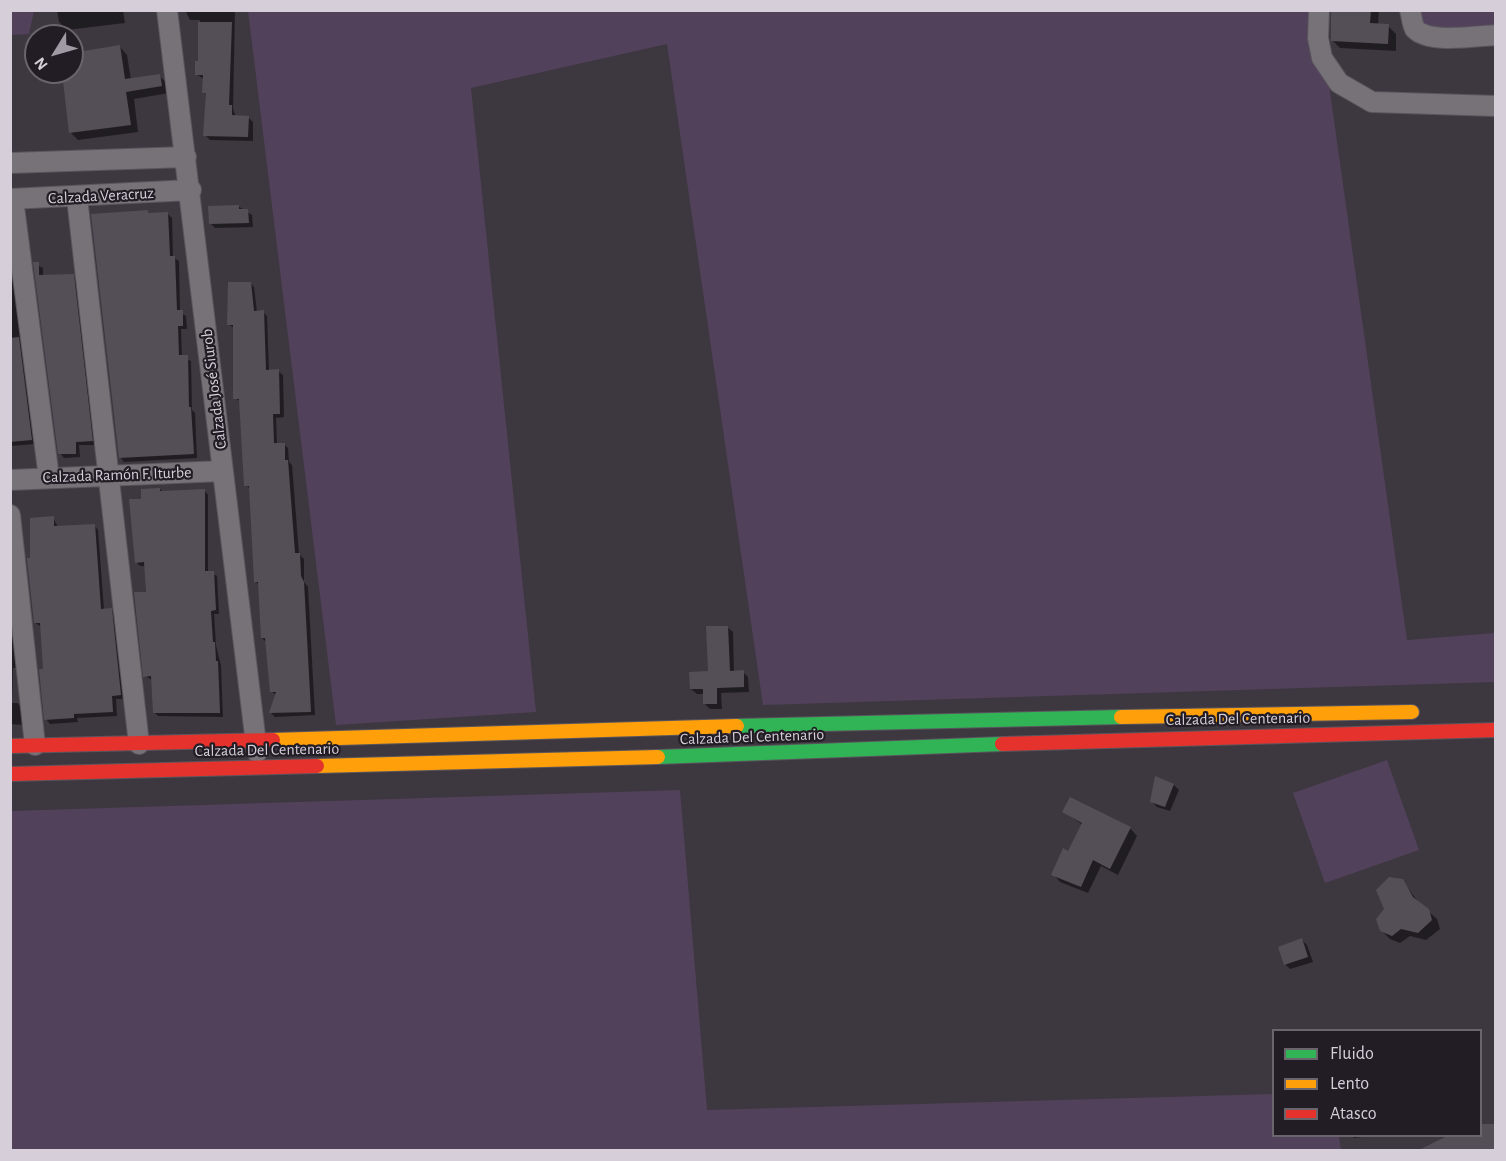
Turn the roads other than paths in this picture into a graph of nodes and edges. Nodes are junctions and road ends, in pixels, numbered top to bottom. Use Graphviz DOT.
graph roads {
  1 [pos="167,10"];
  2 [pos="1320,10"];
  3 [pos="1412,19"];
  4 [pos="1496,35"];
  5 [pos="1496,106"];
  6 [pos="186,157"];
  7 [pos="10,163"];
  8 [pos="191,190"];
  9 [pos="77,198"];
  10 [pos="12,199"];
  11 [pos="223,471"];
  12 [pos="108,476"];
  13 [pos="49,478"];
  14 [pos="10,480"];
  15 [pos="10,515"];
  16 [pos="1425,712"];
  17 [pos="1496,730"];
  18 [pos="257,741"];
  19 [pos="139,744"];
  20 [pos="35,745"];
  21 [pos="10,746"];
  22 [pos="257,767"];
  23 [pos="10,774"];
  1 -- 6 [label="street, Calzada José Siurob"];
  2 -- 5 [label="street"];
  3 -- 4 [label="street"];
  6 -- 7 [label="street"];
  6 -- 8 [label="street, Calzada José Siurob"];
  8 -- 9 [label="street, Calzada Veracruz"];
  8 -- 11 [label="street, Calzada José Siurob"];
  9 -- 10 [label="street, Calzada Veracruz"];
  9 -- 12 [label="street"];
  10 -- 13 [label="street"];
  11 -- 12 [label="street, Calzada Ramón F. Iturbe"];
  11 -- 18 [label="street, Calzada José Siurob"];
  12 -- 13 [label="street, Calzada Ramón F. Iturbe"];
  12 -- 19 [label="street"];
  13 -- 14 [label="street, Calzada Ramón F. Iturbe"];
  15 -- 20 [label="street"];
  16 -- 18 [label="main road, Calzada Del Centenario"];
  17 -- 22 [label="main road, Calzada Del Centenario"];
  18 -- 19 [label="main road, Calzada Del Centenario"];
  18 -- 22 [label="street, Calzada José Siurob"];
  19 -- 20 [label="main road, Calzada Del Centenario"];
  20 -- 21 [label="main road, Calzada Del Centenario"];
  22 -- 23 [label="main road, Calzada Del Centenario"];
}
